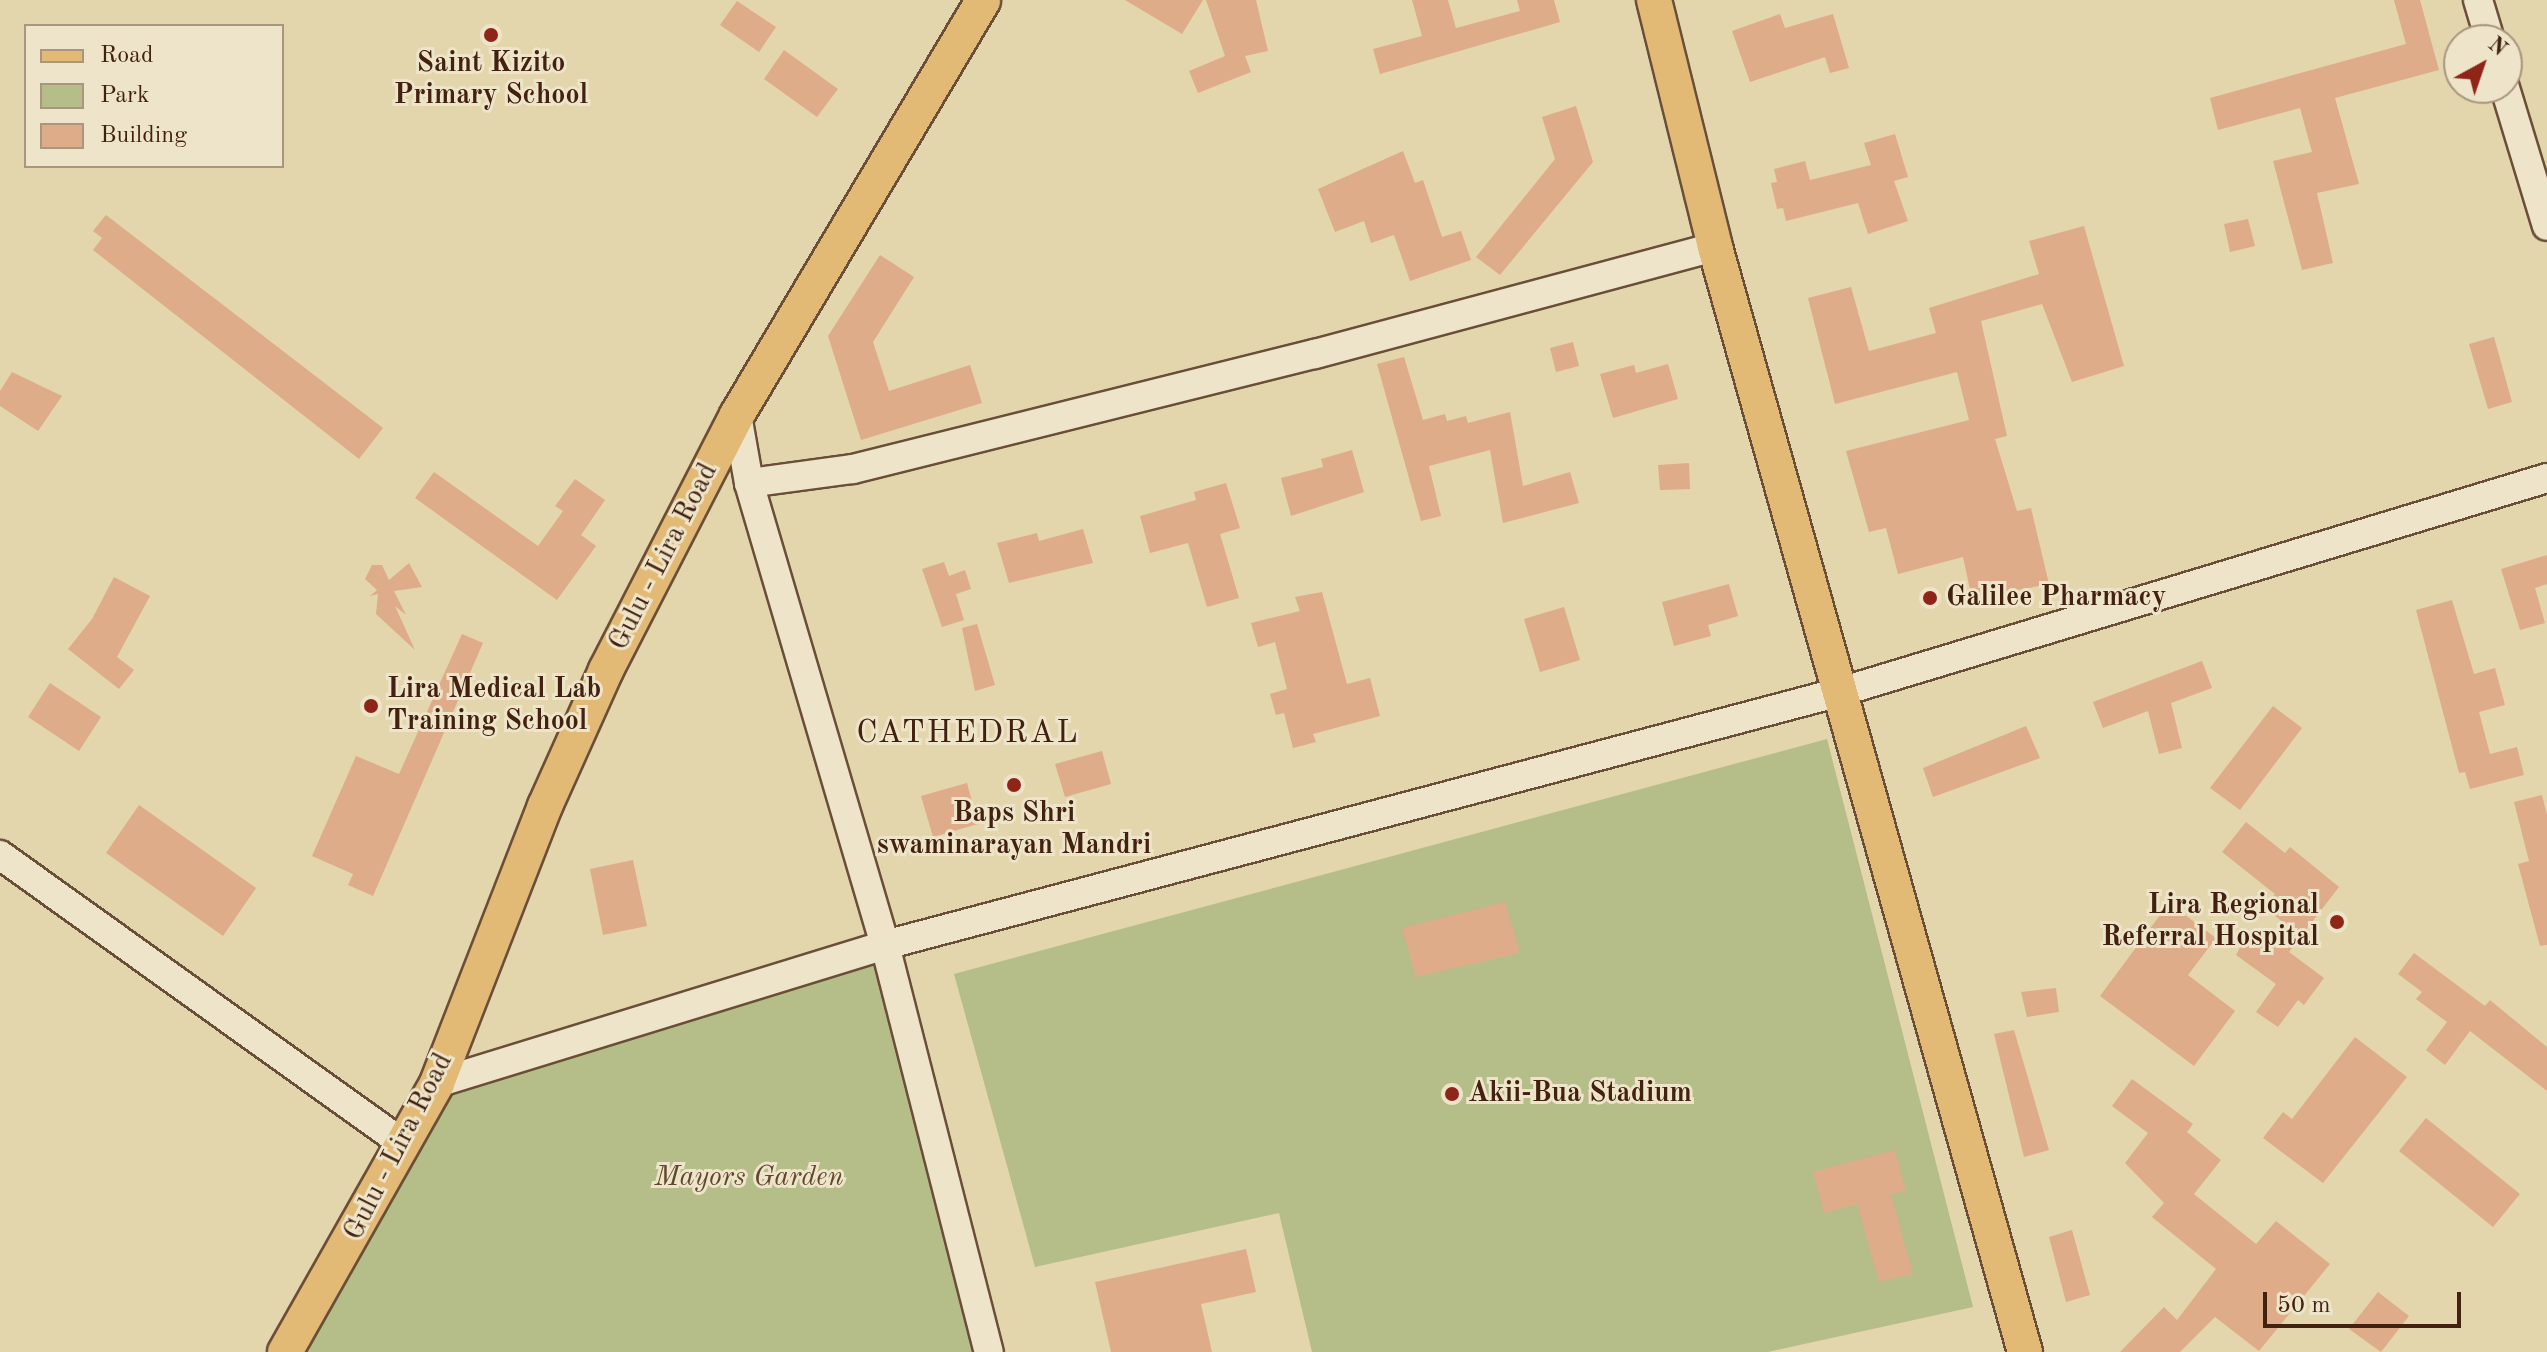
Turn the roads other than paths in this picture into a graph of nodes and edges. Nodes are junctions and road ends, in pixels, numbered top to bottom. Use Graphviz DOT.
graph roads {
  1 [pos="983,0"];
  2 [pos="1654,0"];
  3 [pos="2478,0"];
  4 [pos="2485,24"];
  5 [pos="2510,104"];
  6 [pos="2547,226"];
  7 [pos="1715,247"];
  8 [pos="737,415"];
  9 [pos="2547,478"];
  10 [pos="749,483"];
  11 [pos="1840,692"];
  12 [pos="0,855"];
  13 [pos="885,945"];
  14 [pos="437,1083"];
  15 [pos="403,1143"];
  16 [pos="285,1352"];
  17 [pos="989,1352"];
  18 [pos="2025,1352"];
  1 -- 8 [label="main road, Gulu - Lira Road"];
  2 -- 7 [label="main road"];
  3 -- 4 [label="street"];
  5 -- 6 [label="street"];
  7 -- 10 [label="street"];
  7 -- 11 [label="main road"];
  8 -- 10 [label="street"];
  8 -- 14 [label="main road, Gulu - Lira Road"];
  9 -- 11 [label="street"];
  10 -- 13 [label="street"];
  11 -- 13 [label="street"];
  11 -- 18 [label="main road"];
  12 -- 15 [label="street"];
  13 -- 14 [label="street"];
  13 -- 17 [label="street"];
  14 -- 15 [label="main road, Gulu - Lira Road"];
  15 -- 16 [label="main road, Gulu - Lira Road"];
}
